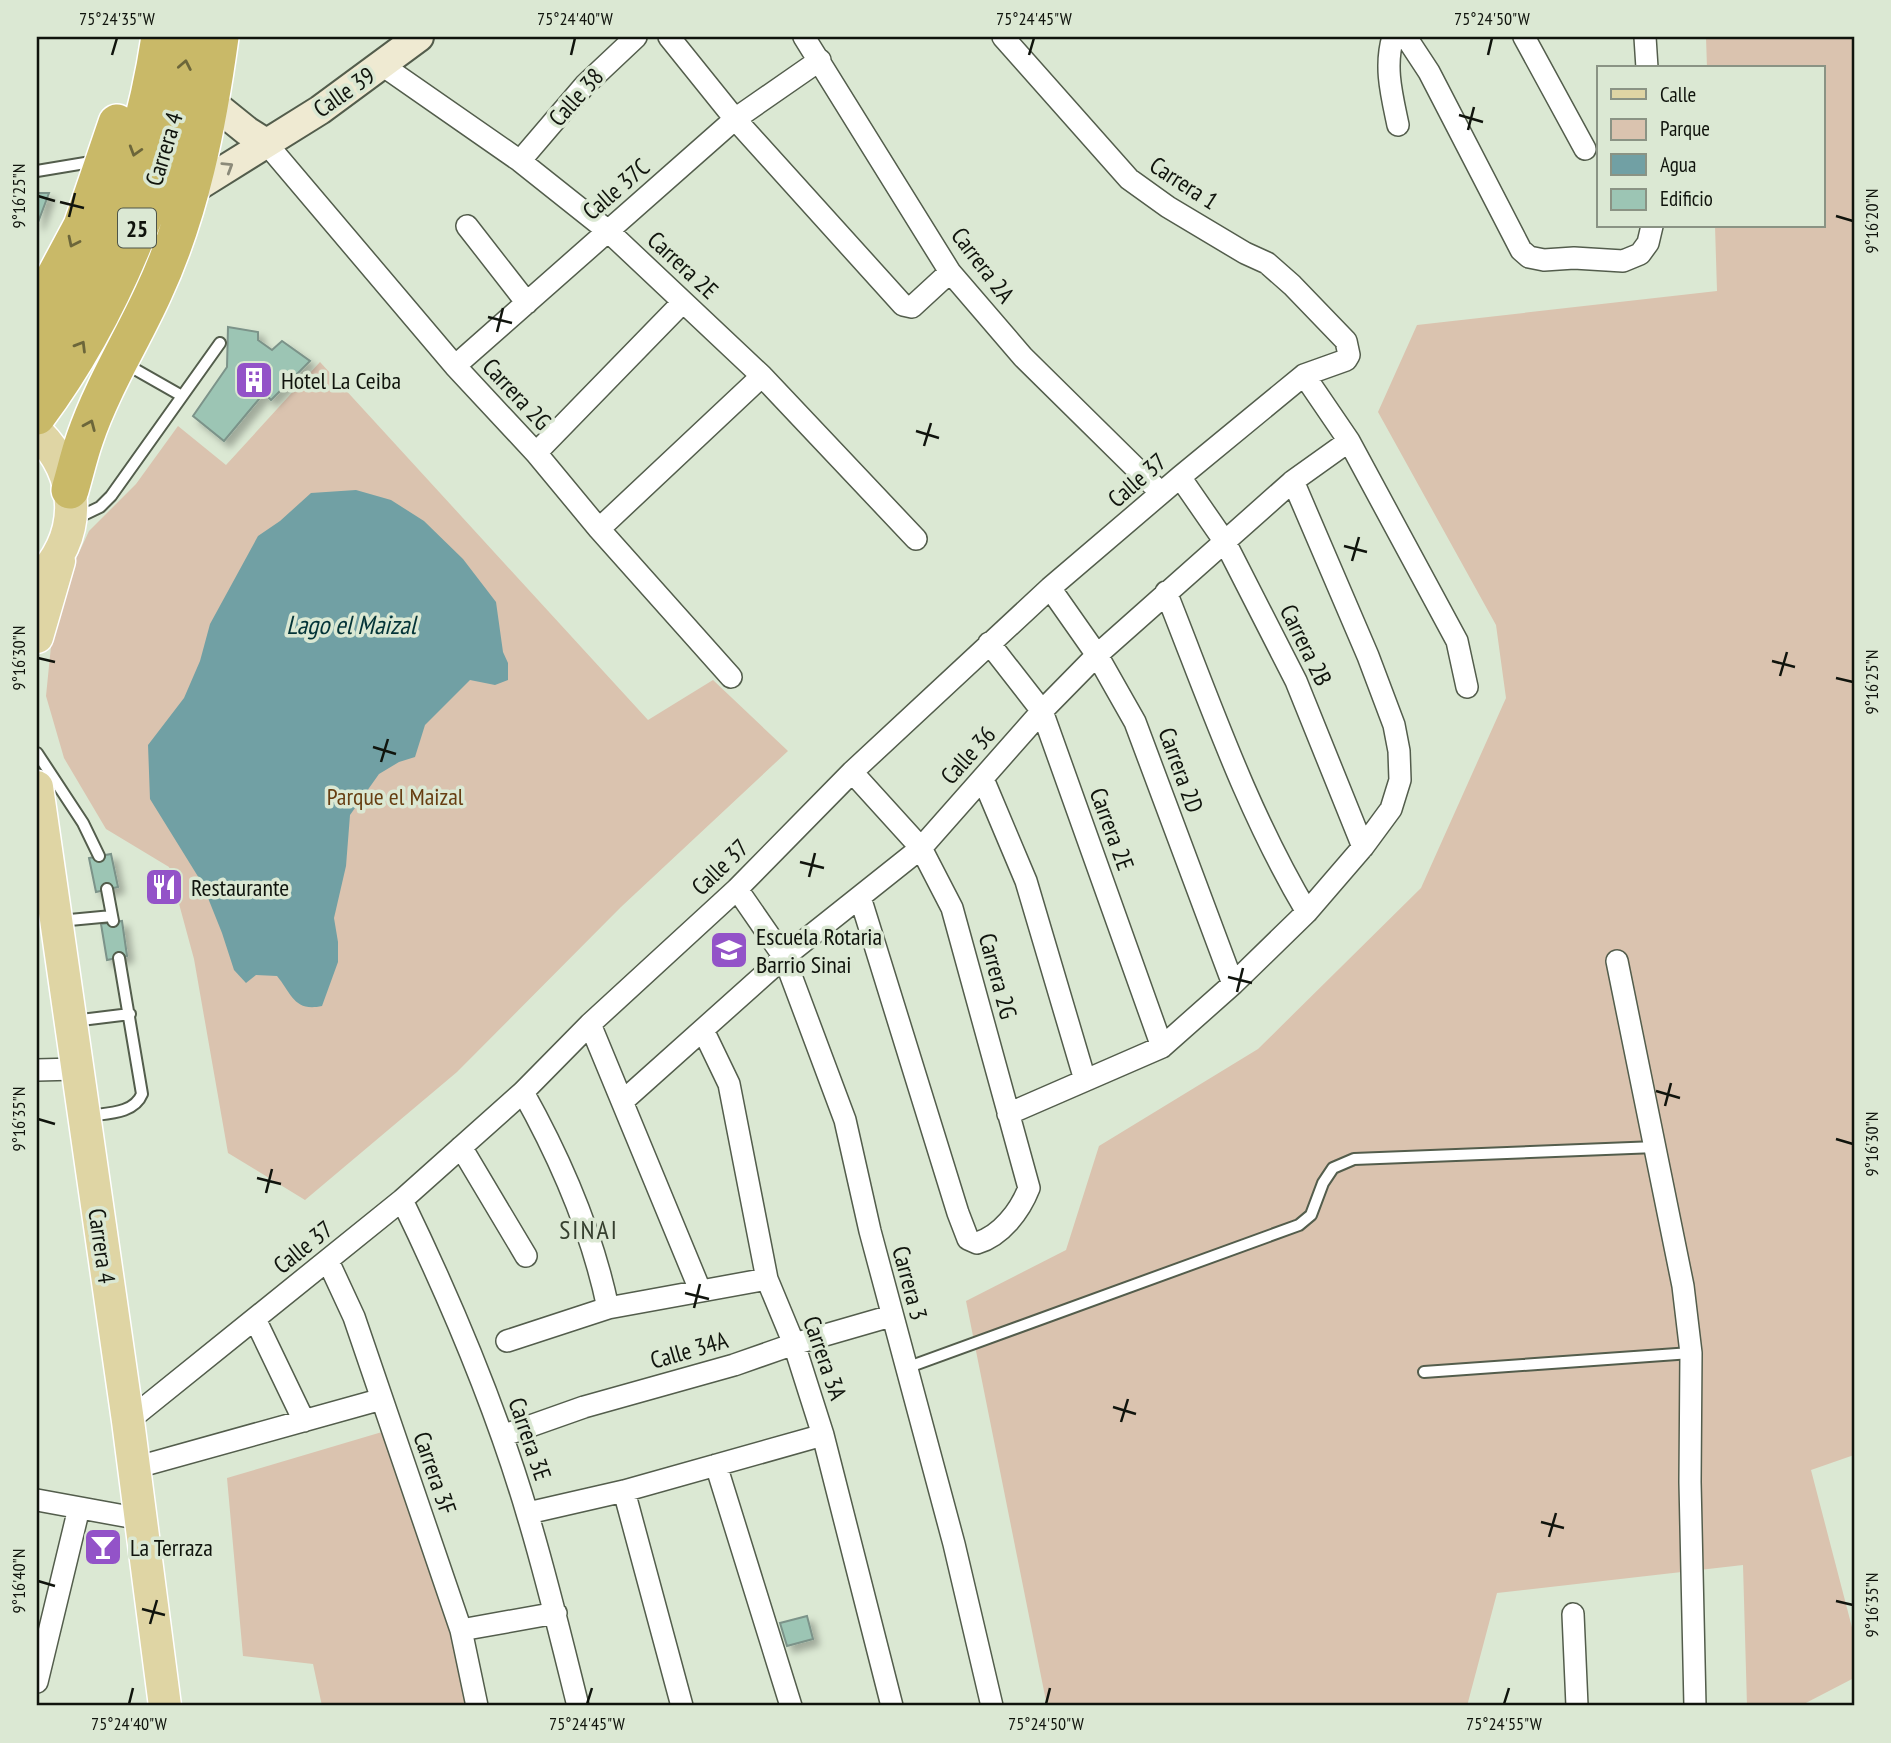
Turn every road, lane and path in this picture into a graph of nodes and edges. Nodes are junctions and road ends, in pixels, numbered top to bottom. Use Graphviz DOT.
graph roads {
  1 [pos="135,37"];
  2 [pos="160,37"];
  3 [pos="190,37"];
  4 [pos="220,37"];
  5 [pos="419,37"];
  6 [pos="636,37"];
  7 [pos="669,37"];
  8 [pos="1003,37"];
  9 [pos="1393,37"];
  10 [pos="1406,37"];
  11 [pos="1524,37"];
  12 [pos="1645,37"];
  13 [pos="813,44"];
  14 [pos="382,65"];
  15 [pos="1647,66"];
  16 [pos="211,102"];
  17 [pos="735,119"];
  18 [pos="1398,125"];
  19 [pos="266,143"];
  20 [pos="1585,149"];
  21 [pos="107,159"];
  22 [pos="520,161"];
  23 [pos="37,171"];
  24 [pos="190,191"];
  25 [pos="467,226"];
  26 [pos="1652,228"];
  27 [pos="608,231"];
  28 [pos="950,272"];
  29 [pos="683,302"];
  30 [pos="527,303"];
  31 [pos="37,309"];
  32 [pos="220,343"];
  33 [pos="1349,355"];
  34 [pos="119,360"];
  35 [pos="455,366"];
  36 [pos="37,367"];
  37 [pos="1304,375"];
  38 [pos="762,376"];
  39 [pos="182,396"];
  40 [pos="43,425"];
  41 [pos="1349,441"];
  42 [pos="536,453"];
  43 [pos="1180,477"];
  44 [pos="1293,481"];
  45 [pos="1161,493"];
  46 [pos="68,520"];
  47 [pos="599,529"];
  48 [pos="916,539"];
  49 [pos="1225,542"];
  50 [pos="37,582"];
  51 [pos="1050,588"];
  52 [pos="1166,592"];
  53 [pos="37,637"];
  54 [pos="989,643"];
  55 [pos="1097,655"];
  56 [pos="732,677"];
  57 [pos="1467,687"];
  58 [pos="1042,711"];
  59 [pos="37,753"];
  60 [pos="852,772"];
  61 [pos="983,779"];
  62 [pos="37,787"];
  63 [pos="1363,847"];
  64 [pos="921,848"];
  65 [pos="99,856"];
  66 [pos="107,889"];
  67 [pos="737,889"];
  68 [pos="860,897"];
  69 [pos="1307,912"];
  70 [pos="56,922"];
  71 [pos="784,957"];
  72 [pos="119,958"];
  73 [pos="1617,961"];
  74 [pos="1233,984"];
  75 [pos="130,1014"];
  76 [pos="69,1021"];
  77 [pos="590,1024"];
  78 [pos="703,1030"];
  79 [pos="1162,1047"];
  80 [pos="76,1069"];
  81 [pos="37,1070"];
  82 [pos="1086,1080"];
  83 [pos="523,1092"];
  84 [pos="623,1101"];
  85 [pos="1008,1114"];
  86 [pos="83,1117"];
  87 [pos="461,1147"];
  88 [pos="1656,1147"];
  89 [pos="402,1200"];
  90 [pos="526,1256"];
  91 [pos="328,1261"];
  92 [pos="768,1279"];
  93 [pos="700,1290"];
  94 [pos="608,1308"];
  95 [pos="891,1316"];
  96 [pos="255,1319"];
  97 [pos="508,1341"];
  98 [pos="794,1344"];
  99 [pos="1691,1353"];
  100 [pos="906,1368"];
  101 [pos="1424,1372"];
  102 [pos="382,1399"];
  103 [pos="128,1421"];
  104 [pos="304,1421"];
  105 [pos="502,1436"];
  106 [pos="824,1436"];
  107 [pos="716,1465"];
  108 [pos="134,1468"];
  109 [pos="624,1491"];
  110 [pos="37,1500"];
  111 [pos="79,1508"];
  112 [pos="528,1513"];
  113 [pos="141,1519"];
  114 [pos="556,1613"];
  115 [pos="1573,1614"];
  116 [pos="461,1630"];
  117 [pos="37,1682"];
  118 [pos="165,1706"];
  119 [pos="477,1706"];
  120 [pos="578,1706"];
  121 [pos="682,1706"];
  122 [pos="791,1706"];
  123 [pos="892,1706"];
  124 [pos="992,1706"];
  125 [pos="1577,1706"];
  126 [pos="1695,1706"];
  1 -- 21 [label="highway"];
  2 -- 36 [label="highway, Carrera 4 / 25, one-way"];
  40 -- 3 [label="highway, Carrera 4 / 25, one-way"];
  4 -- 16 [label="highway"];
  5 -- 14 [label="street, Calle 39"];
  6 -- 22 [label="street, Calle 38"];
  7 -- 17 [label="street"];
  8 -- 33 [label="street, Carrera 1"];
  9 -- 18 [label="street"];
  10 -- 26 [label="street"];
  11 -- 20 [label="street"];
  12 -- 15 [label="street"];
  13 -- 17 [label="street, Calle 37C"];
  13 -- 28 [label="street, Carrera 2A"];
  14 -- 19 [label="street, Calle 39"];
  14 -- 22 [label="street, Carrera 2E"];
  16 -- 19 [label="street"];
  16 -- 24 [label="highway"];
  17 -- 27 [label="street, Calle 37C"];
  17 -- 28 [label="street"];
  24 -- 19 [label="street, Calle 39, one-way"];
  19 -- 35 [label="street, Carrera 2G"];
  21 -- 23 [label="lane"];
  21 -- 31 [label="highway, one-way"];
  22 -- 27 [label="street, Carrera 2E"];
  24 -- 34 [label="highway"];
  25 -- 30 [label="street"];
  27 -- 29 [label="street, Carrera 2E"];
  27 -- 30 [label="street, Calle 37C"];
  28 -- 45 [label="street, Carrera 2A"];
  29 -- 38 [label="street, Carrera 2E"];
  29 -- 42 [label="street"];
  30 -- 35 [label="street, Calle 37C"];
  32 -- 39 [label="lane"];
  33 -- 37 [label="street, Calle 37"];
  34 -- 39 [label="lane"];
  46 -- 34 [label="highway, one-way"];
  35 -- 42 [label="street, Carrera 2G"];
  37 -- 41 [label="street"];
  37 -- 43 [label="street, Calle 37"];
  38 -- 47 [label="street"];
  38 -- 48 [label="street, Carrera 2E"];
  39 -- 46 [label="lane"];
  40 -- 46 [label="main road"];
  41 -- 44 [label="street, Calle 36"];
  41 -- 57 [label="street"];
  42 -- 47 [label="street, Carrera 2G"];
  43 -- 45 [label="street, Calle 37"];
  43 -- 49 [label="street, Carrera 2B"];
  44 -- 49 [label="street, Calle 36"];
  44 -- 63 [label="street"];
  45 -- 51 [label="street, Calle 37"];
  46 -- 50 [label="main road"];
  46 -- 53 [label="main road"];
  47 -- 56 [label="street, Carrera 2G"];
  49 -- 52 [label="street, Calle 36"];
  49 -- 63 [label="street, Carrera 2B"];
  51 -- 54 [label="street, Calle 37"];
  51 -- 55 [label="street, Carrera 2D"];
  52 -- 55 [label="street, Calle 36"];
  52 -- 69 [label="street"];
  54 -- 58 [label="street, Carrera 2E"];
  54 -- 60 [label="street, Calle 37"];
  55 -- 58 [label="street, Calle 36"];
  55 -- 74 [label="street, Carrera 2D"];
  58 -- 61 [label="street, Calle 36"];
  58 -- 79 [label="street, Carrera 2E"];
  59 -- 65 [label="lane"];
  60 -- 64 [label="street, Carrera 2G"];
  60 -- 67 [label="street, Calle 37"];
  61 -- 64 [label="street, Calle 36"];
  61 -- 82 [label="street"];
  62 -- 70 [label="main road, Carrera 4"];
  63 -- 69 [label="street"];
  64 -- 68 [label="street, Calle 36"];
  64 -- 85 [label="street, Carrera 2G"];
  66 -- 70 [label="lane"];
  67 -- 71 [label="street, Carrera 3"];
  67 -- 77 [label="street, Calle 37"];
  68 -- 71 [label="street, Calle 36"];
  68 -- 85 [label="street, Carrera 2G"];
  69 -- 74 [label="street"];
  70 -- 76 [label="main road, Carrera 4"];
  71 -- 78 [label="street, Calle 36"];
  71 -- 95 [label="street, Carrera 3"];
  72 -- 75 [label="lane"];
  73 -- 88 [label="street"];
  74 -- 79 [label="street"];
  75 -- 76 [label="lane"];
  75 -- 86 [label="lane"];
  76 -- 80 [label="main road, Carrera 4"];
  77 -- 83 [label="street, Calle 37"];
  77 -- 84 [label="street"];
  78 -- 84 [label="street, Calle 36"];
  78 -- 92 [label="street, Carrera 3A"];
  79 -- 82 [label="street"];
  80 -- 81 [label="street"];
  80 -- 86 [label="main road, Carrera 4"];
  82 -- 85 [label="street"];
  83 -- 87 [label="street, Calle 37"];
  83 -- 94 [label="street"];
  84 -- 93 [label="street"];
  86 -- 103 [label="main road, Carrera 4"];
  87 -- 89 [label="street, Calle 37"];
  87 -- 90 [label="street"];
  88 -- 99 [label="street"];
  88 -- 100 [label="lane"];
  89 -- 91 [label="street, Calle 37"];
  89 -- 105 [label="street, Carrera 3E"];
  91 -- 96 [label="street, Calle 37"];
  91 -- 102 [label="street, Carrera 3F"];
  92 -- 93 [label="street"];
  92 -- 98 [label="street, Carrera 3A"];
  93 -- 94 [label="street"];
  94 -- 97 [label="street"];
  95 -- 98 [label="street, Calle 34A"];
  95 -- 100 [label="street, Carrera 3"];
  96 -- 103 [label="street, Calle 37"];
  96 -- 104 [label="street"];
  98 -- 105 [label="street, Calle 34A"];
  98 -- 106 [label="street, Carrera 3A"];
  99 -- 101 [label="lane"];
  99 -- 126 [label="street"];
  100 -- 124 [label="street, Carrera 3"];
  102 -- 104 [label="street"];
  102 -- 116 [label="street, Carrera 3F"];
  103 -- 108 [label="main road, Carrera 4"];
  104 -- 108 [label="street"];
  105 -- 112 [label="street, Carrera 3E"];
  106 -- 107 [label="street"];
  106 -- 123 [label="street, Carrera 3A"];
  107 -- 109 [label="street"];
  107 -- 122 [label="street"];
  108 -- 113 [label="main road, Carrera 4"];
  109 -- 112 [label="street"];
  109 -- 121 [label="street"];
  110 -- 111 [label="street"];
  111 -- 113 [label="street"];
  111 -- 117 [label="street"];
  112 -- 114 [label="street, Carrera 3E"];
  113 -- 118 [label="main road, Carrera 4"];
  114 -- 116 [label="street"];
  114 -- 120 [label="street, Carrera 3E"];
  115 -- 125 [label="street"];
  116 -- 119 [label="street, Carrera 3F"];
}
